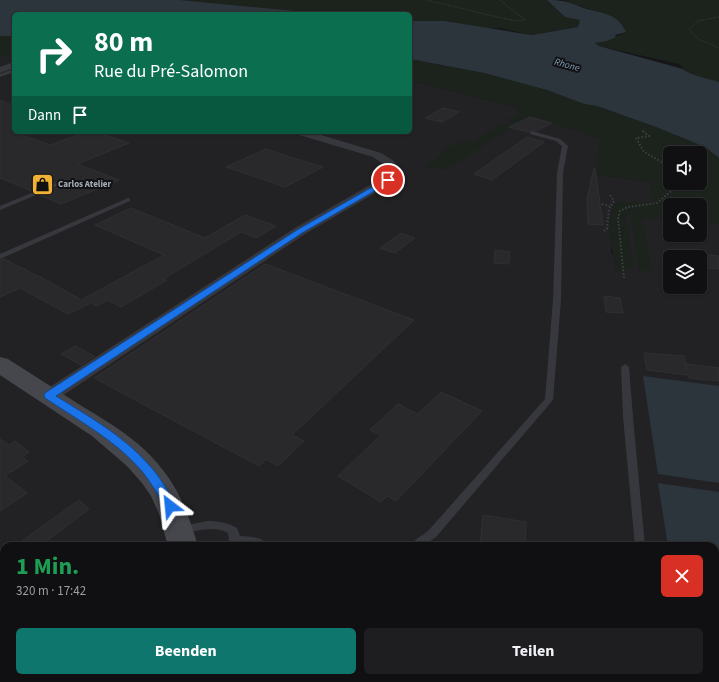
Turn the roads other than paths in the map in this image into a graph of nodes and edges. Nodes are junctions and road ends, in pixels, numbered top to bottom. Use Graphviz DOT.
graph roads {
  1 [pos="12,66"];
  2 [pos="0,70"];
  3 [pos="12,71"];
  4 [pos="0,76"];
  5 [pos="532,133"];
  6 [pos="307,134"];
  7 [pos="63,182"];
  8 [pos="128,200"];
  9 [pos="0,208"];
  10 [pos="0,257"];
  11 [pos="0,364"];
  12 [pos="625,367"];
  13 [pos="49,396"];
  14 [pos="181,538"];
  15 [pos="233,542"];
  16 [pos="421,542"];
  17 [pos="640,542"];
  1 -- 2 [label="street"];
  3 -- 4 [label="lane"];
  5 -- 16 [label="lane"];
  6 -- 13 [label="street"];
  7 -- 9 [label="lane"];
  8 -- 10 [label="lane"];
  11 -- 13 [label="main road"];
  12 -- 17 [label="lane"];
  13 -- 14 [label="main road"];
  14 -- 15 [label="lane"];
}
